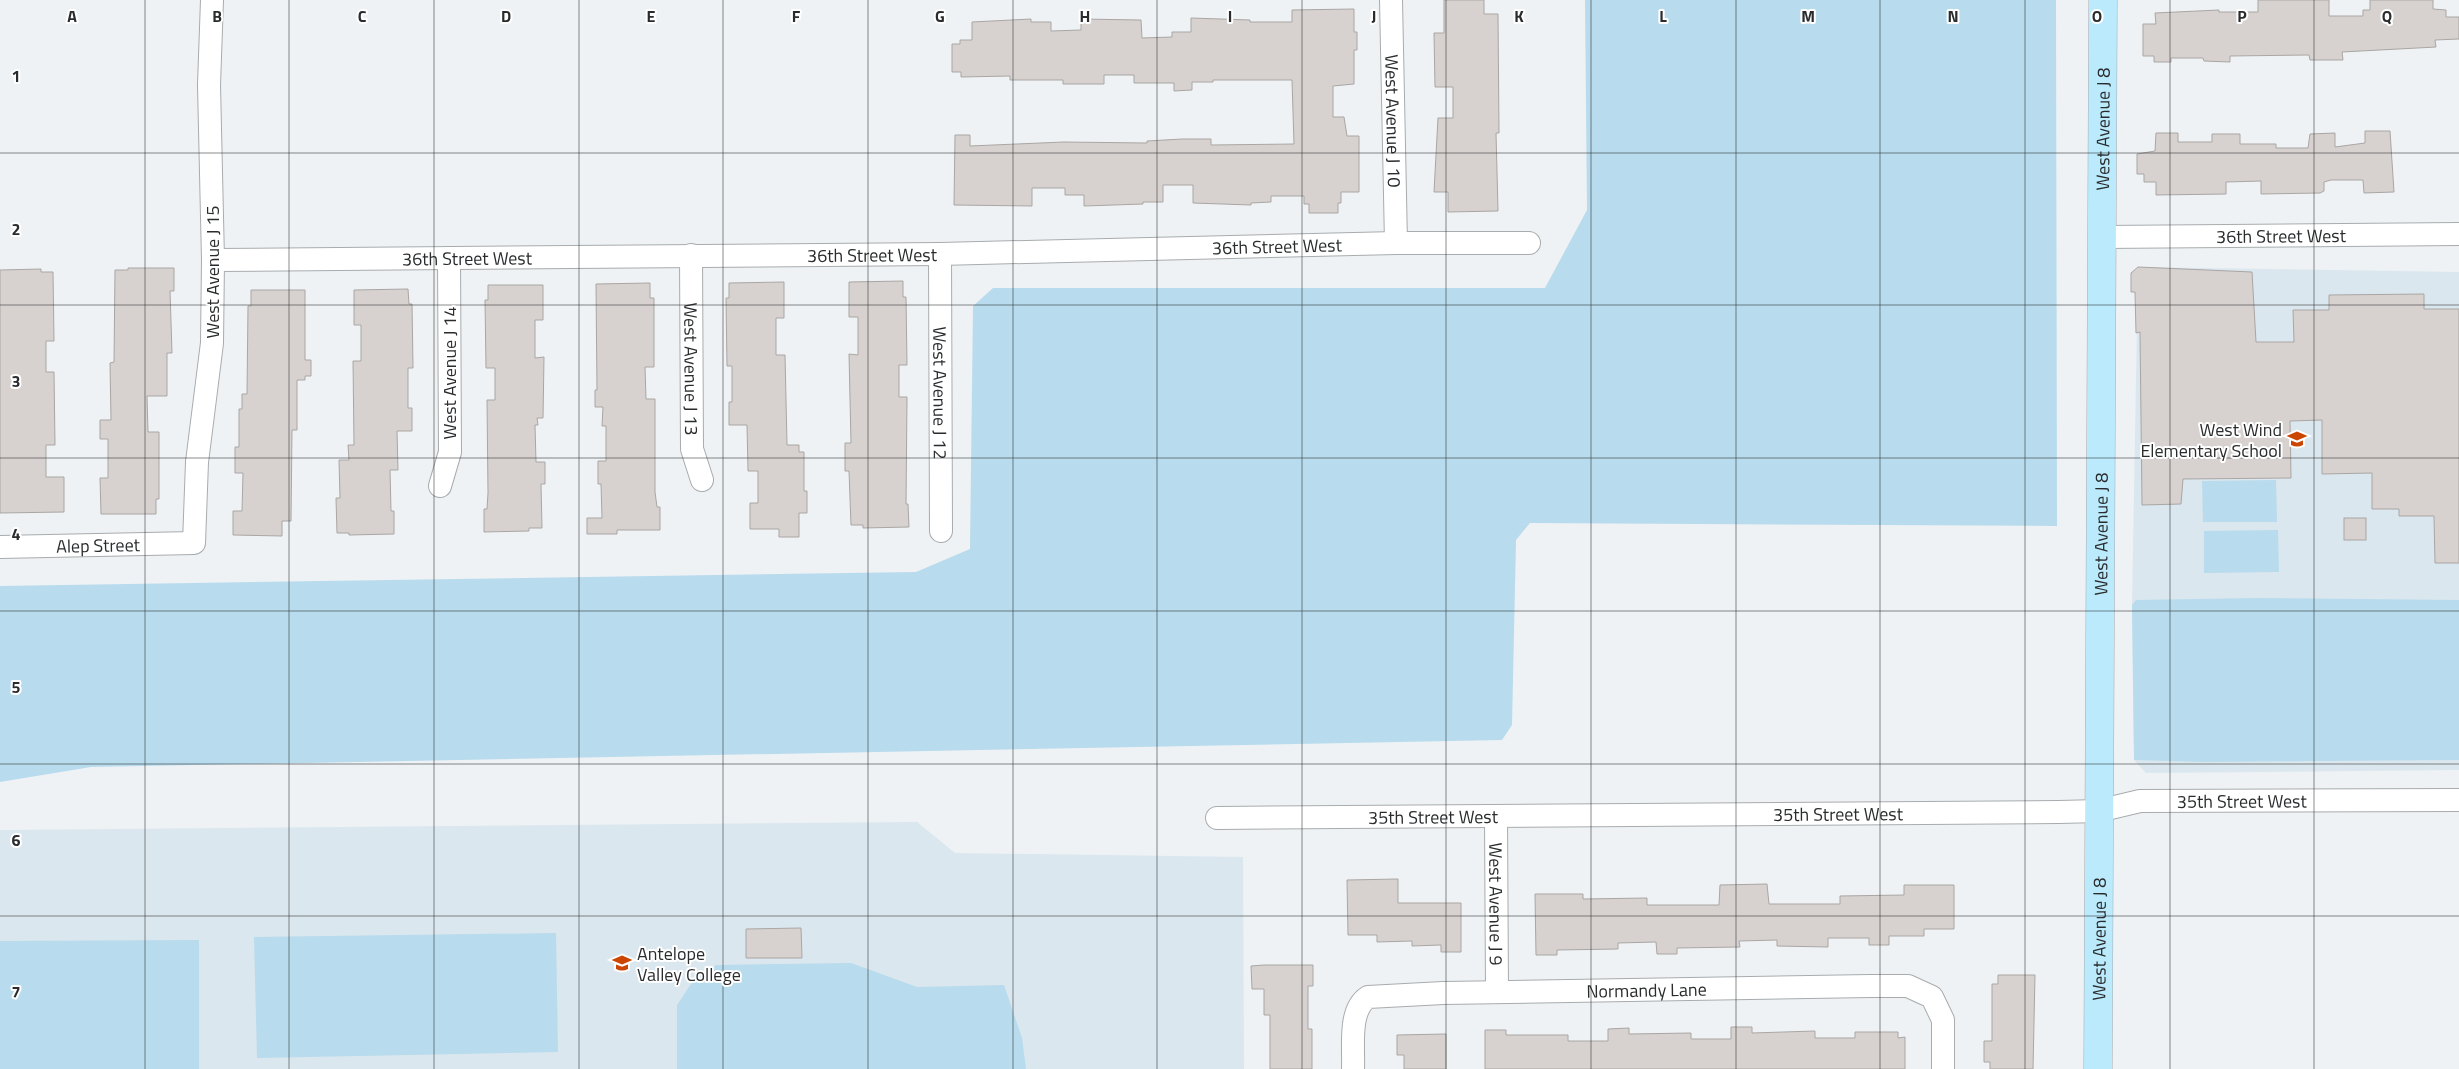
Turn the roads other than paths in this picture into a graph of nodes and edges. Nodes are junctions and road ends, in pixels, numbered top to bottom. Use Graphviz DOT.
graph roads {
  1 [pos="212,0"];
  2 [pos="1391,0"];
  3 [pos="2103,0"];
  4 [pos="2459,234"];
  5 [pos="2102,237"];
  6 [pos="1396,243"];
  7 [pos="1529,243"];
  8 [pos="940,254"];
  9 [pos="691,255"];
  10 [pos="449,258"];
  11 [pos="213,260"];
  12 [pos="702,480"];
  13 [pos="440,486"];
  14 [pos="941,531"];
  15 [pos="194,543"];
  16 [pos="0,547"];
  17 [pos="2459,800"];
  18 [pos="2098,811"];
  19 [pos="1496,816"];
  20 [pos="1217,818"];
  21 [pos="1497,992"];
  22 [pos="1353,1069"];
  23 [pos="1943,1069"];
  24 [pos="2098,1069"];
  1 -- 11 [label="street, West Avenue J 15"];
  2 -- 6 [label="street, West Avenue J 10"];
  3 -- 5 [label="street, West Avenue J 8"];
  4 -- 5 [label="street, 36th Street West"];
  5 -- 18 [label="street, West Avenue J 8"];
  6 -- 7 [label="street, 36th Street West"];
  6 -- 8 [label="street, 36th Street West"];
  8 -- 9 [label="street, 36th Street West"];
  8 -- 14 [label="street, West Avenue J 12"];
  9 -- 10 [label="street, 36th Street West"];
  9 -- 12 [label="street, West Avenue J 13"];
  10 -- 11 [label="street, 36th Street West"];
  10 -- 13 [label="street, West Avenue J 14"];
  11 -- 15 [label="street, West Avenue J 15"];
  15 -- 16 [label="street, Alep Street"];
  17 -- 18 [label="street, 35th Street West"];
  18 -- 19 [label="street, 35th Street West"];
  18 -- 24 [label="street, West Avenue J 8"];
  19 -- 20 [label="street, 35th Street West"];
  19 -- 21 [label="street, West Avenue J 9"];
  21 -- 22 [label="street, Normandy Lane"];
  21 -- 23 [label="street, Normandy Lane"];
}
